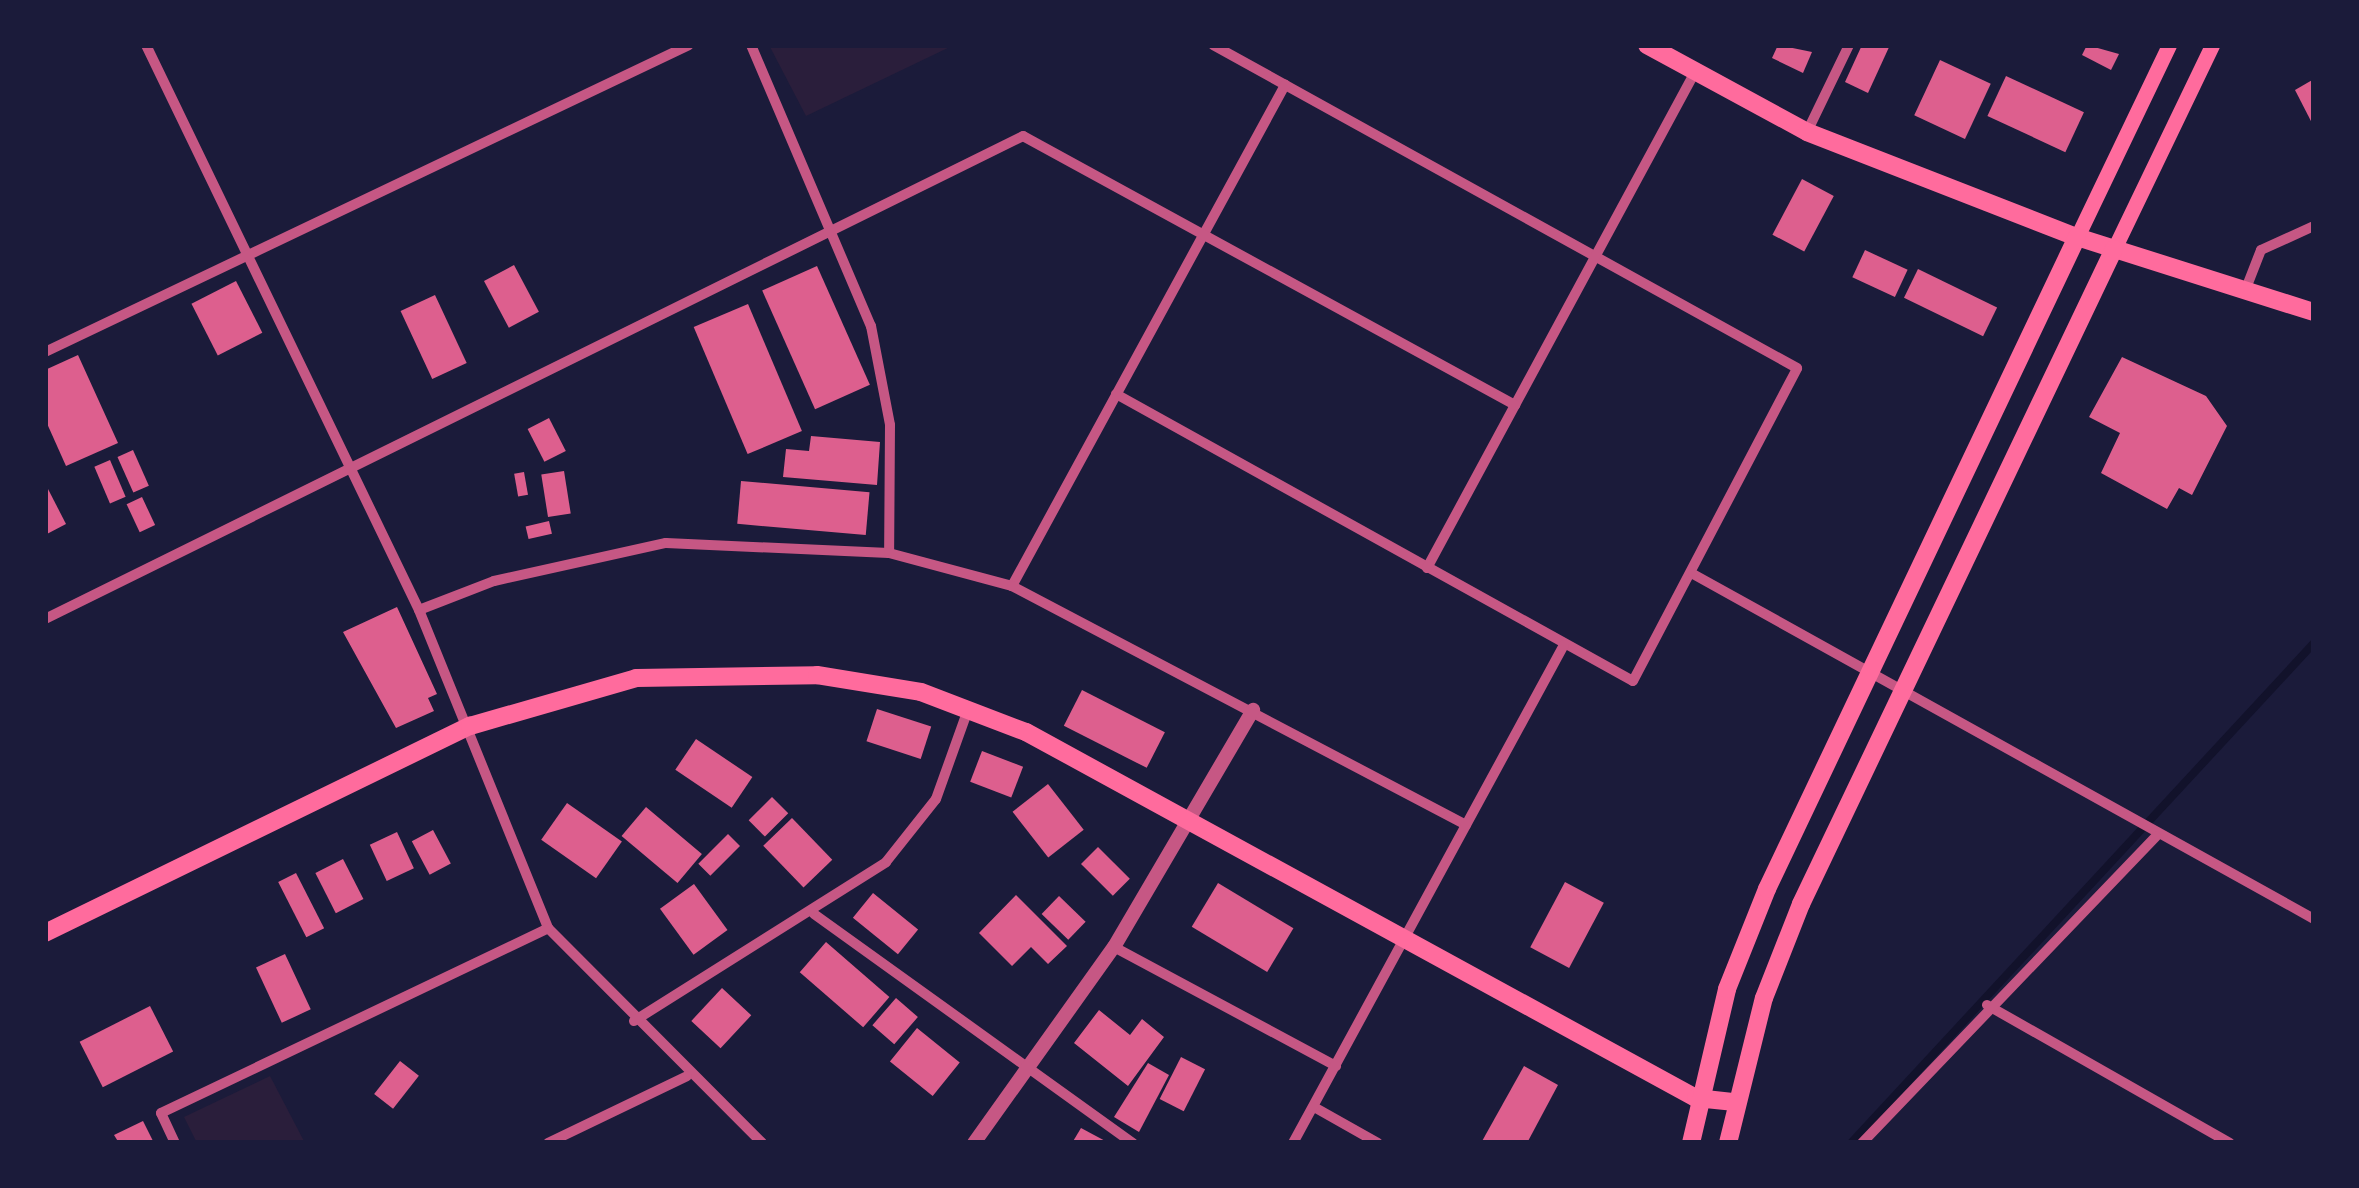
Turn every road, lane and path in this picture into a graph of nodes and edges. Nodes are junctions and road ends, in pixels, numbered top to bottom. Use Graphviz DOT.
graph roads {
  1 [pos="146,45"];
  2 [pos="689,45"];
  3 [pos="751,45"];
  4 [pos="1212,45"];
  5 [pos="1646,45"];
  6 [pos="1849,45"];
  7 [pos="2169,45"];
  8 [pos="2212,45"];
  9 [pos="1695,72"];
  10 [pos="1285,84"];
  11 [pos="1807,132"];
  12 [pos="2314,226"];
  13 [pos="835,228"];
  14 [pos="1204,232"];
  15 [pos="2077,236"];
  16 [pos="2114,249"];
  17 [pos="1596,255"];
  18 [pos="247,256"];
  19 [pos="2245,291"];
  20 [pos="2314,312"];
  21 [pos="45,352"];
  22 [pos="1116,394"];
  23 [pos="1515,405"];
  24 [pos="353,471"];
  25 [pos="889,553"];
  26 [pos="1427,568"];
  27 [pos="1693,574"];
  28 [pos="1012,586"];
  29 [pos="419,610"];
  30 [pos="45,619"];
  31 [pos="1564,645"];
  32 [pos="1865,670"];
  33 [pos="1904,692"];
  34 [pos="969,707"];
  35 [pos="1253,710"];
  36 [pos="470,726"];
  37 [pos="1188,819"];
  38 [pos="1466,825"];
  39 [pos="2151,833"];
  40 [pos="814,914"];
  41 [pos="2314,918"];
  42 [pos="548,928"];
  43 [pos="45,932"];
  44 [pos="1403,940"];
  45 [pos="1114,947"];
  46 [pos="1987,1004"];
  47 [pos="634,1021"];
  48 [pos="1336,1066"];
  49 [pos="1024,1072"];
  50 [pos="686,1076"];
  51 [pos="1696,1098"];
  52 [pos="1735,1102"];
  53 [pos="1314,1107"];
  54 [pos="175,1143"];
  55 [pos="548,1143"];
  56 [pos="762,1143"];
  57 [pos="974,1143"];
  58 [pos="1133,1143"];
  59 [pos="1293,1143"];
  60 [pos="1378,1143"];
  61 [pos="1691,1143"];
  62 [pos="1728,1143"];
  63 [pos="1862,1143"];
  64 [pos="2230,1143"];
  1 -- 18 [label="street"];
  2 -- 18 [label="street"];
  3 -- 13 [label="street"];
  4 -- 10 [label="street"];
  5 -- 9 [label="main road"];
  6 -- 11 [label="street"];
  7 -- 15 [label="main road"];
  8 -- 16 [label="main road"];
  9 -- 11 [label="main road"];
  9 -- 17 [label="street"];
  10 -- 14 [label="street"];
  10 -- 17 [label="street"];
  11 -- 15 [label="main road"];
  12 -- 19 [label="street"];
  13 -- 14 [label="street"];
  13 -- 24 [label="street"];
  13 -- 25 [label="street"];
  14 -- 22 [label="street"];
  14 -- 23 [label="street"];
  15 -- 16 [label="main road"];
  15 -- 32 [label="main road"];
  16 -- 19 [label="main road"];
  16 -- 33 [label="main road"];
  17 -- 23 [label="street"];
  17 -- 27 [label="street"];
  18 -- 21 [label="street"];
  18 -- 24 [label="street"];
  19 -- 20 [label="main road"];
  22 -- 26 [label="street"];
  22 -- 28 [label="street"];
  23 -- 26 [label="street"];
  24 -- 29 [label="street"];
  24 -- 30 [label="street"];
  25 -- 28 [label="street"];
  25 -- 29 [label="street"];
  26 -- 31 [label="street"];
  27 -- 31 [label="street"];
  27 -- 32 [label="street"];
  28 -- 35 [label="street"];
  29 -- 36 [label="street"];
  31 -- 38 [label="street"];
  32 -- 33 [label="street"];
  32 -- 51 [label="main road"];
  33 -- 39 [label="street"];
  33 -- 52 [label="main road"];
  34 -- 36 [label="main road"];
  34 -- 37 [label="main road"];
  34 -- 40 [label="street"];
  35 -- 37 [label="street"];
  35 -- 38 [label="street"];
  36 -- 42 [label="street"];
  36 -- 43 [label="main road"];
  37 -- 44 [label="main road"];
  37 -- 45 [label="street"];
  38 -- 44 [label="street"];
  39 -- 41 [label="street"];
  39 -- 46 [label="street"];
  40 -- 47 [label="street"];
  40 -- 49 [label="street"];
  42 -- 47 [label="street"];
  42 -- 54 [label="street"];
  44 -- 48 [label="street"];
  44 -- 51 [label="main road"];
  45 -- 48 [label="street"];
  45 -- 49 [label="street"];
  46 -- 63 [label="street"];
  46 -- 64 [label="street"];
  47 -- 50 [label="street"];
  48 -- 53 [label="street"];
  49 -- 57 [label="street"];
  49 -- 58 [label="street"];
  50 -- 55 [label="street"];
  50 -- 56 [label="street"];
  51 -- 52 [label="main road"];
  51 -- 61 [label="main road"];
  52 -- 62 [label="main road"];
  53 -- 59 [label="street"];
  53 -- 60 [label="street"];
}
